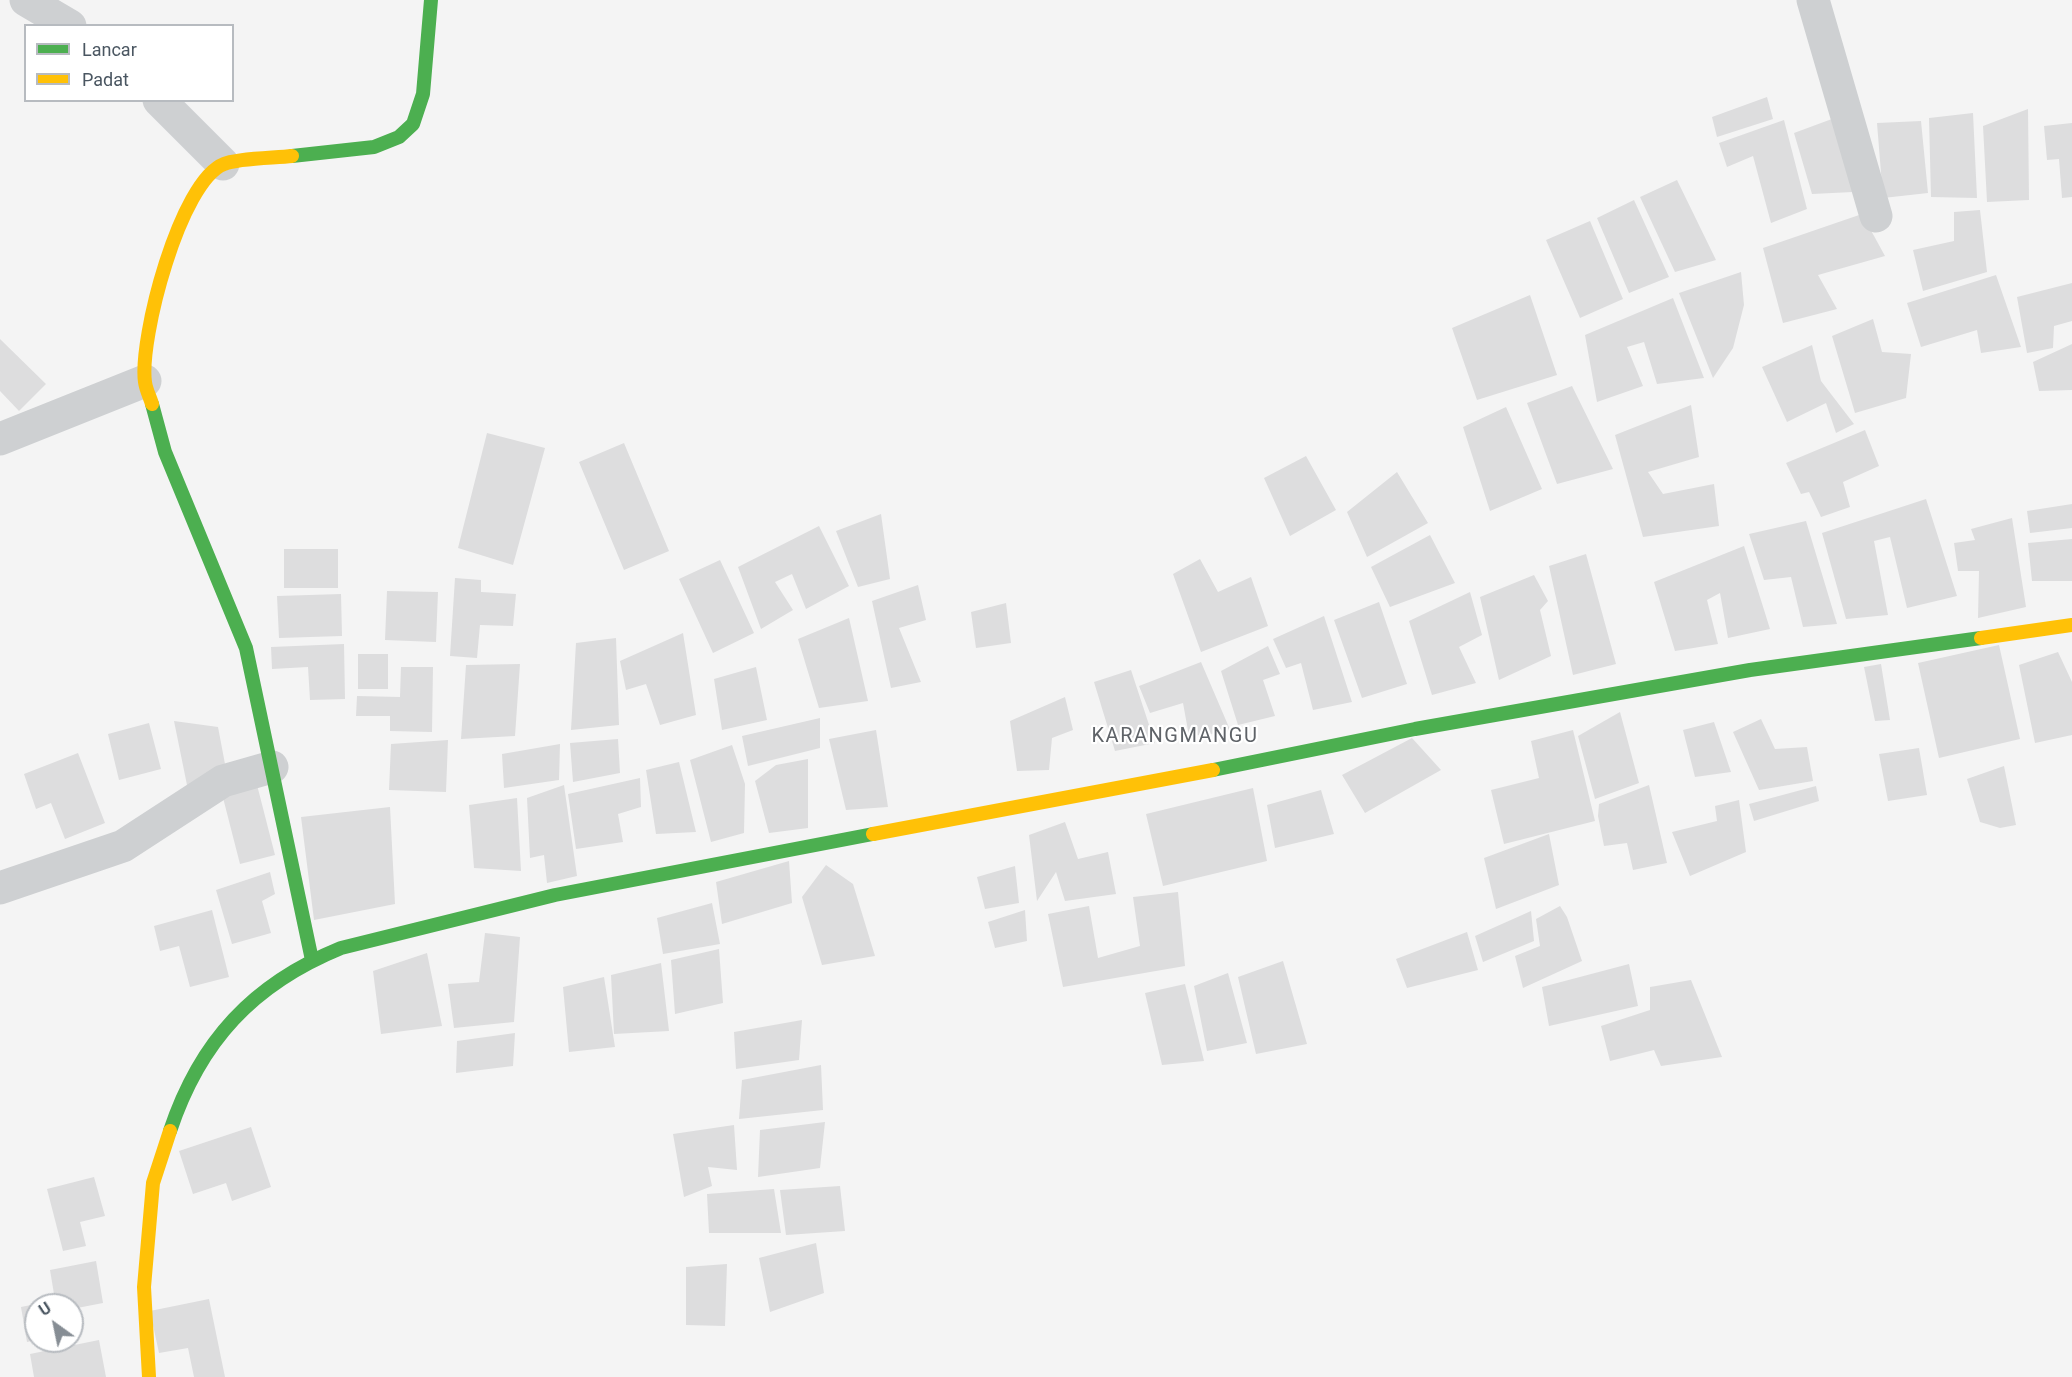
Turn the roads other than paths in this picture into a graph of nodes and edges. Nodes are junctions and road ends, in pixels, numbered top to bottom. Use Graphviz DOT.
graph roads {
  1 [pos="26,0"];
  2 [pos="431,0"];
  3 [pos="1813,0"];
  4 [pos="67,24"];
  5 [pos="161,102"];
  6 [pos="223,164"];
  7 [pos="1876,216"];
  8 [pos="145,381"];
  9 [pos="0,439"];
  10 [pos="2072,625"];
  11 [pos="272,767"];
  12 [pos="0,888"];
  13 [pos="312,960"];
  14 [pos="149,1377"];
  1 -- 4 [label="street"];
  2 -- 6 [label="street"];
  3 -- 7 [label="street"];
  5 -- 6 [label="street"];
  6 -- 8 [label="street"];
  8 -- 9 [label="street"];
  8 -- 11 [label="street"];
  10 -- 13 [label="street"];
  11 -- 12 [label="street"];
  11 -- 13 [label="street"];
  13 -- 14 [label="street"];
}
